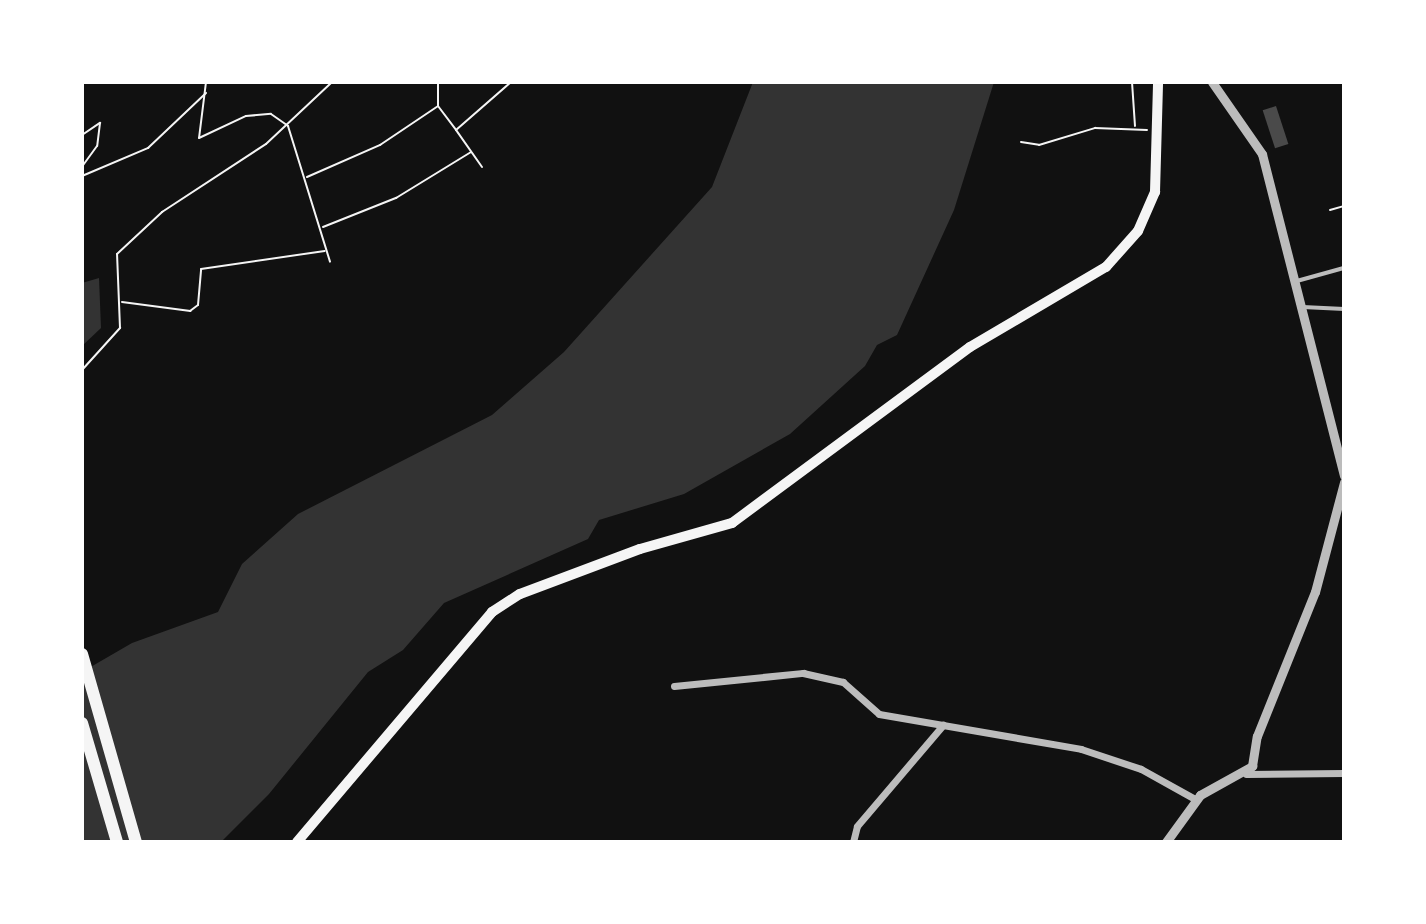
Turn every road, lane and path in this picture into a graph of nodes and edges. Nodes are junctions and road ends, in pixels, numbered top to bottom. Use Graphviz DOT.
graph roads {
  1 [pos="206,82"];
  2 [pos="332,82"];
  3 [pos="438,82"];
  4 [pos="511,82"];
  5 [pos="1132,82"];
  6 [pos="1158,82"];
  7 [pos="1212,82"];
  8 [pos="82,84"];
  9 [pos="206,93"];
  10 [pos="438,106"];
  11 [pos="82,115"];
  12 [pos="288,126"];
  13 [pos="1135,126"];
  14 [pos="456,130"];
  15 [pos="82,135"];
  16 [pos="1157,136"];
  17 [pos="1021,142"];
  18 [pos="471,152"];
  19 [pos="82,167"];
  20 [pos="482,167"];
  21 [pos="82,176"];
  22 [pos="306,178"];
  23 [pos="1344,206"];
  24 [pos="1330,210"];
  25 [pos="321,228"];
  26 [pos="326,251"];
  27 [pos="330,262"];
  28 [pos="1344,268"];
  29 [pos="1295,282"];
  30 [pos="122,302"];
  31 [pos="1301,307"];
  32 [pos="1344,309"];
  33 [pos="82,370"];
  34 [pos="1343,462"];
  35 [pos="1344,476"];
  36 [pos="1344,482"];
  37 [pos="82,654"];
  38 [pos="674,686"];
  39 [pos="82,723"];
  40 [pos="943,725"];
  41 [pos="1344,773"];
  42 [pos="1246,774"];
  43 [pos="1195,799"];
  44 [pos="117,842"];
  45 [pos="136,842"];
  46 [pos="297,842"];
  47 [pos="853,842"];
  48 [pos="1166,842"];
  1 -- 9 [label="path"];
  2 -- 12 [label="path"];
  3 -- 10 [label="path"];
  4 -- 14 [label="path"];
  5 -- 13 [label="path"];
  6 -- 16 [label="main road"];
  7 -- 29 [label="street"];
  8 -- 11 [label="path"];
  9 -- 12 [label="path"];
  9 -- 21 [label="path"];
  10 -- 14 [label="path"];
  10 -- 22 [label="path"];
  12 -- 22 [label="path"];
  12 -- 30 [label="path"];
  13 -- 16 [label="path"];
  13 -- 17 [label="path"];
  14 -- 18 [label="path"];
  15 -- 19 [label="path"];
  16 -- 46 [label="main road"];
  18 -- 20 [label="path"];
  18 -- 25 [label="path"];
  22 -- 25 [label="path"];
  23 -- 24 [label="path"];
  25 -- 26 [label="path"];
  26 -- 27 [label="path"];
  26 -- 30 [label="path"];
  28 -- 29 [label="lane"];
  29 -- 31 [label="street"];
  30 -- 33 [label="path"];
  31 -- 32 [label="lane"];
  31 -- 34 [label="street"];
  34 -- 35 [label="street"];
  36 -- 42 [label="street"];
  37 -- 45 [label="highway"];
  38 -- 40 [label="street"];
  39 -- 44 [label="highway"];
  40 -- 43 [label="street"];
  40 -- 47 [label="street"];
  41 -- 42 [label="street"];
  42 -- 43 [label="street"];
  43 -- 48 [label="street"];
}
